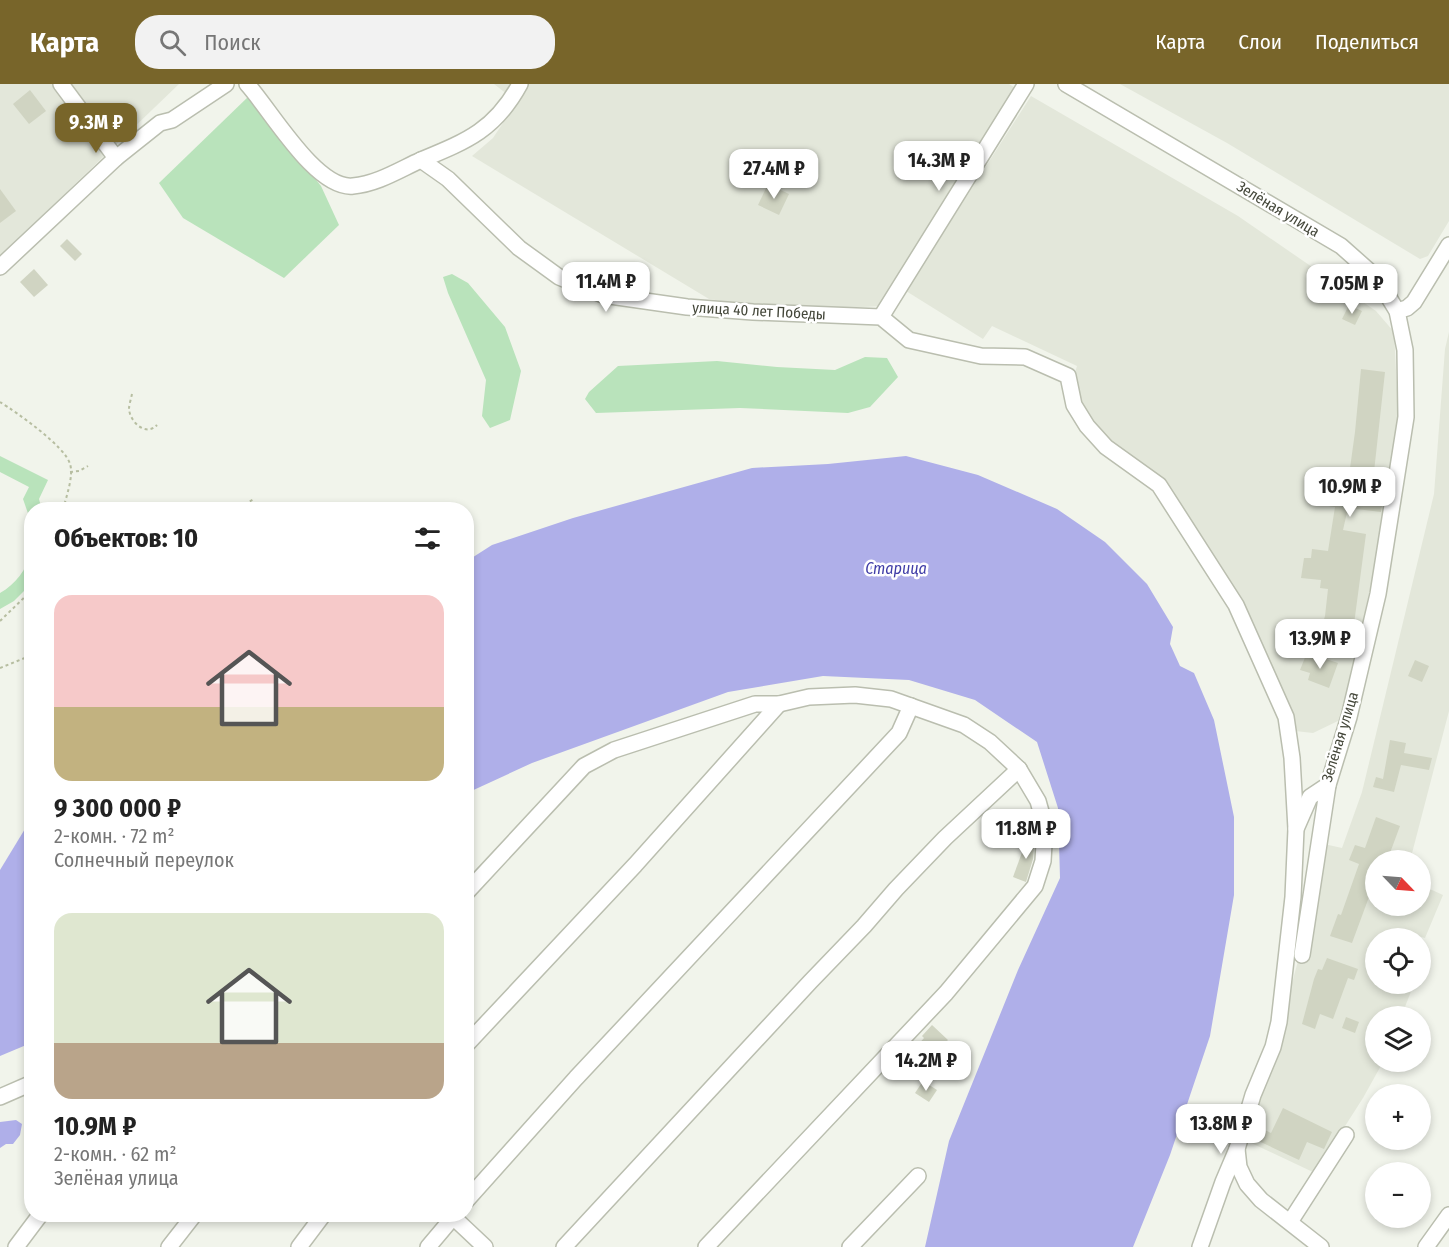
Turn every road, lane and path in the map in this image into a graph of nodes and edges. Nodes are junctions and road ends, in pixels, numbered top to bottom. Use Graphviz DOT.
graph roads {
  1 [pos="61,84"];
  2 [pos="226,84"];
  3 [pos="247,84"];
  4 [pos="520,84"];
  5 [pos="1026,84"];
  6 [pos="1066,84"];
  7 [pos="116,158"];
  8 [pos="421,160"];
  9 [pos="1449,245"];
  10 [pos="0,267"];
  11 [pos="1397,311"];
  12 [pos="881,317"];
  13 [pos="132,394"];
  14 [pos="0,402"];
  15 [pos="157,425"];
  16 [pos="88,466"];
  17 [pos="70,472"];
  18 [pos="254,499"];
  19 [pos="64,502"];
  20 [pos="249,502"];
  21 [pos="24,598"];
  22 [pos="0,621"];
  23 [pos="24,659"];
  24 [pos="0,668"];
  25 [pos="780,704"];
  26 [pos="911,706"];
  27 [pos="1019,770"];
  28 [pos="1328,785"];
  29 [pos="1296,829"];
  30 [pos="474,884"];
  31 [pos="1302,955"];
  32 [pos="474,1037"];
  33 [pos="24,1086"];
  34 [pos="0,1097"];
  35 [pos="1346,1135"];
  36 [pos="1237,1149"];
  37 [pos="918,1176"];
  38 [pos="474,1192"];
  39 [pos="1449,1215"];
  40 [pos="35,1222"];
  41 [pos="189,1222"];
  42 [pos="318,1222"];
  43 [pos="448,1222"];
  44 [pos="459,1222"];
  45 [pos="1290,1222"];
  46 [pos="1313,1244"];
  47 [pos="16,1247"];
  48 [pos="169,1247"];
  49 [pos="298,1247"];
  50 [pos="428,1247"];
  51 [pos="485,1247"];
  52 [pos="564,1247"];
  53 [pos="706,1247"];
  54 [pos="850,1247"];
  55 [pos="1200,1247"];
  56 [pos="1426,1247"];
  1 -- 7 [label="street"];
  2 -- 7 [label="street"];
  3 -- 8 [label="street"];
  4 -- 8 [label="street"];
  5 -- 12 [label="street"];
  6 -- 11 [label="street, Зелёная улица"];
  7 -- 10 [label="street"];
  8 -- 12 [label="street, улица 40 лет Победы"];
  9 -- 11 [label="street"];
  11 -- 28 [label="street, Зелёная улица"];
  12 -- 29 [label="street"];
  13 -- 15 [label="path"];
  14 -- 17 [label="path"];
  16 -- 17 [label="path"];
  17 -- 19 [label="path"];
  18 -- 20 [label="path"];
  21 -- 22 [label="path"];
  23 -- 24 [label="path"];
  25 -- 26 [label="street"];
  25 -- 30 [label="street"];
  25 -- 32 [label="street"];
  26 -- 27 [label="street"];
  26 -- 38 [label="street"];
  27 -- 52 [label="street"];
  27 -- 53 [label="street"];
  28 -- 29 [label="street, Зелёная улица"];
  28 -- 31 [label="street"];
  29 -- 36 [label="street, Зелёная улица"];
  33 -- 34 [label="street"];
  35 -- 45 [label="street"];
  36 -- 45 [label="street"];
  36 -- 55 [label="street, Зелёная улица"];
  37 -- 54 [label="street"];
  39 -- 56 [label="street"];
  40 -- 47 [label="street"];
  41 -- 48 [label="street"];
  42 -- 49 [label="street"];
  43 -- 50 [label="street"];
  44 -- 51 [label="street"];
  45 -- 46 [label="street"];
}
